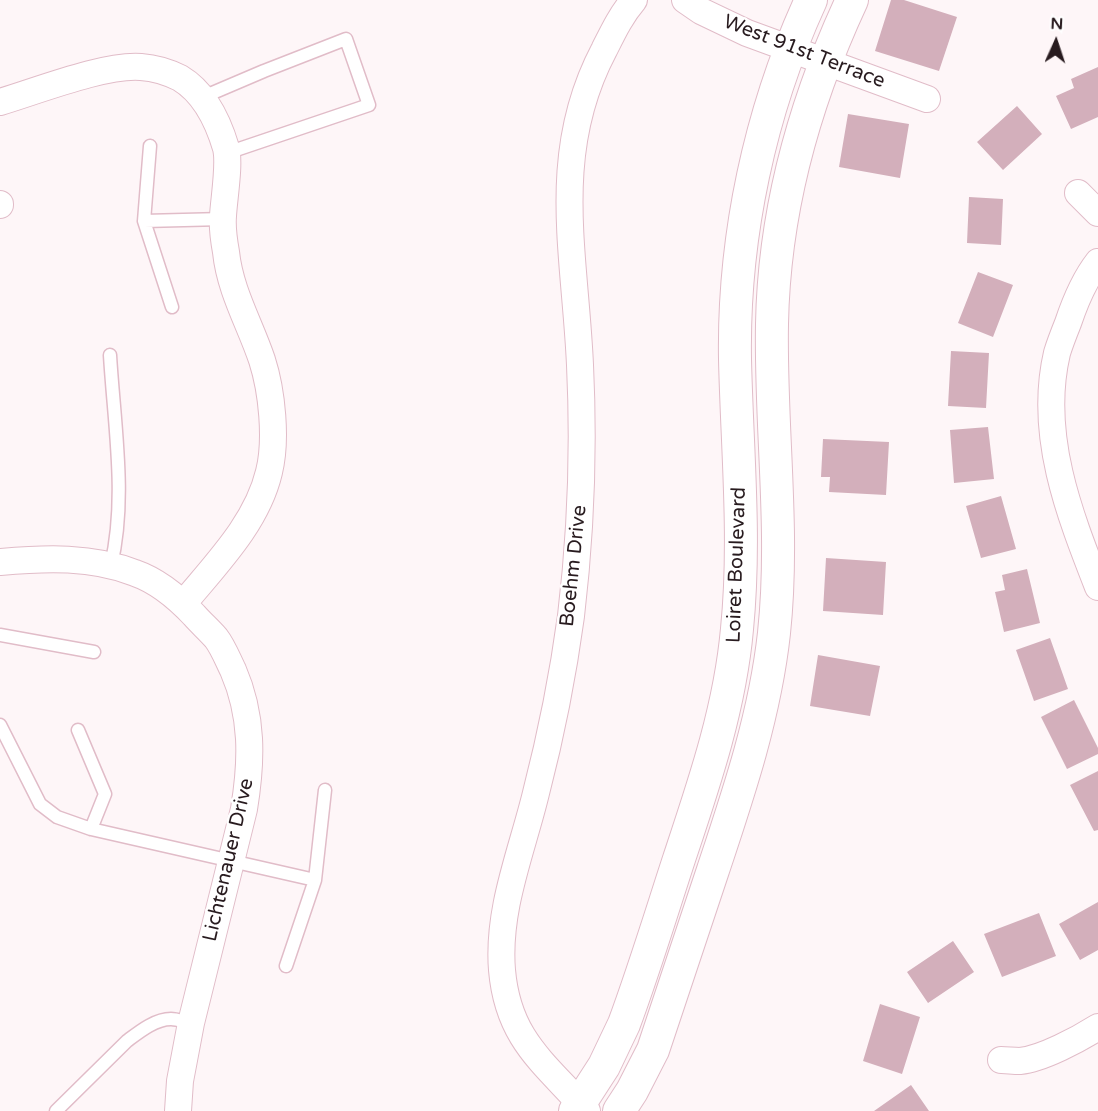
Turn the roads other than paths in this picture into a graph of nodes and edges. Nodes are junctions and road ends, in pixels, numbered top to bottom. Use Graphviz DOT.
graph roads {
  1 [pos="634,0"];
  2 [pos="685,0"];
  3 [pos="811,0"];
  4 [pos="852,0"];
  5 [pos="789,50"];
  6 [pos="826,62"];
  7 [pos="203,97"];
  8 [pos="927,99"];
  9 [pos="0,102"];
  10 [pos="150,146"];
  11 [pos="227,153"];
  12 [pos="1078,194"];
  13 [pos="1098,213"];
  14 [pos="223,219"];
  15 [pos="144,221"];
  16 [pos="1098,262"];
  17 [pos="172,307"];
  18 [pos="110,355"];
  19 [pos="741,524"];
  20 [pos="778,525"];
  21 [pos="0,562"];
  22 [pos="111,565"];
  23 [pos="1098,587"];
  24 [pos="183,604"];
  25 [pos="0,635"];
  26 [pos="94,652"];
  27 [pos="0,725"];
  28 [pos="78,730"];
  29 [pos="325,790"];
  30 [pos="91,829"];
  31 [pos="231,862"];
  32 [pos="315,880"];
  33 [pos="286,966"];
  34 [pos="191,1023"];
  35 [pos="1098,1027"];
  36 [pos="1000,1060"];
  37 [pos="581,1109"];
  38 [pos="56,1111"];
  39 [pos="178,1111"];
  40 [pos="619,1111"];
  1 -- 37 [label="street, Boehm Drive"];
  2 -- 5 [label="street, West 91st Terrace"];
  3 -- 5 [label="street, Loiret Boulevard"];
  4 -- 6 [label="street, Loiret Boulevard"];
  5 -- 6 [label="street, West 91st Terrace"];
  5 -- 19 [label="street, Loiret Boulevard"];
  6 -- 8 [label="street, West 91st Terrace"];
  6 -- 20 [label="street, Loiret Boulevard"];
  7 -- 9 [label="street"];
  7 -- 11 [label="street"];
  7 -- 11 [label="lane"];
  10 -- 15 [label="lane"];
  11 -- 14 [label="street"];
  12 -- 13 [label="street"];
  14 -- 15 [label="lane"];
  14 -- 24 [label="street"];
  15 -- 17 [label="lane"];
  16 -- 23 [label="street"];
  18 -- 22 [label="lane"];
  19 -- 20 [label="street"];
  19 -- 37 [label="street, Loiret Boulevard"];
  20 -- 40 [label="street, Loiret Boulevard"];
  21 -- 22 [label="street, Lichtenauer Drive"];
  22 -- 24 [label="street, Lichtenauer Drive"];
  24 -- 31 [label="street, Lichtenauer Drive"];
  25 -- 26 [label="lane"];
  27 -- 30 [label="lane"];
  28 -- 30 [label="lane"];
  29 -- 32 [label="lane"];
  30 -- 31 [label="lane"];
  31 -- 32 [label="lane"];
  31 -- 34 [label="street, Lichtenauer Drive"];
  32 -- 33 [label="lane"];
  34 -- 38 [label="lane"];
  34 -- 39 [label="street, Lichtenauer Drive"];
  35 -- 36 [label="street"];
}
